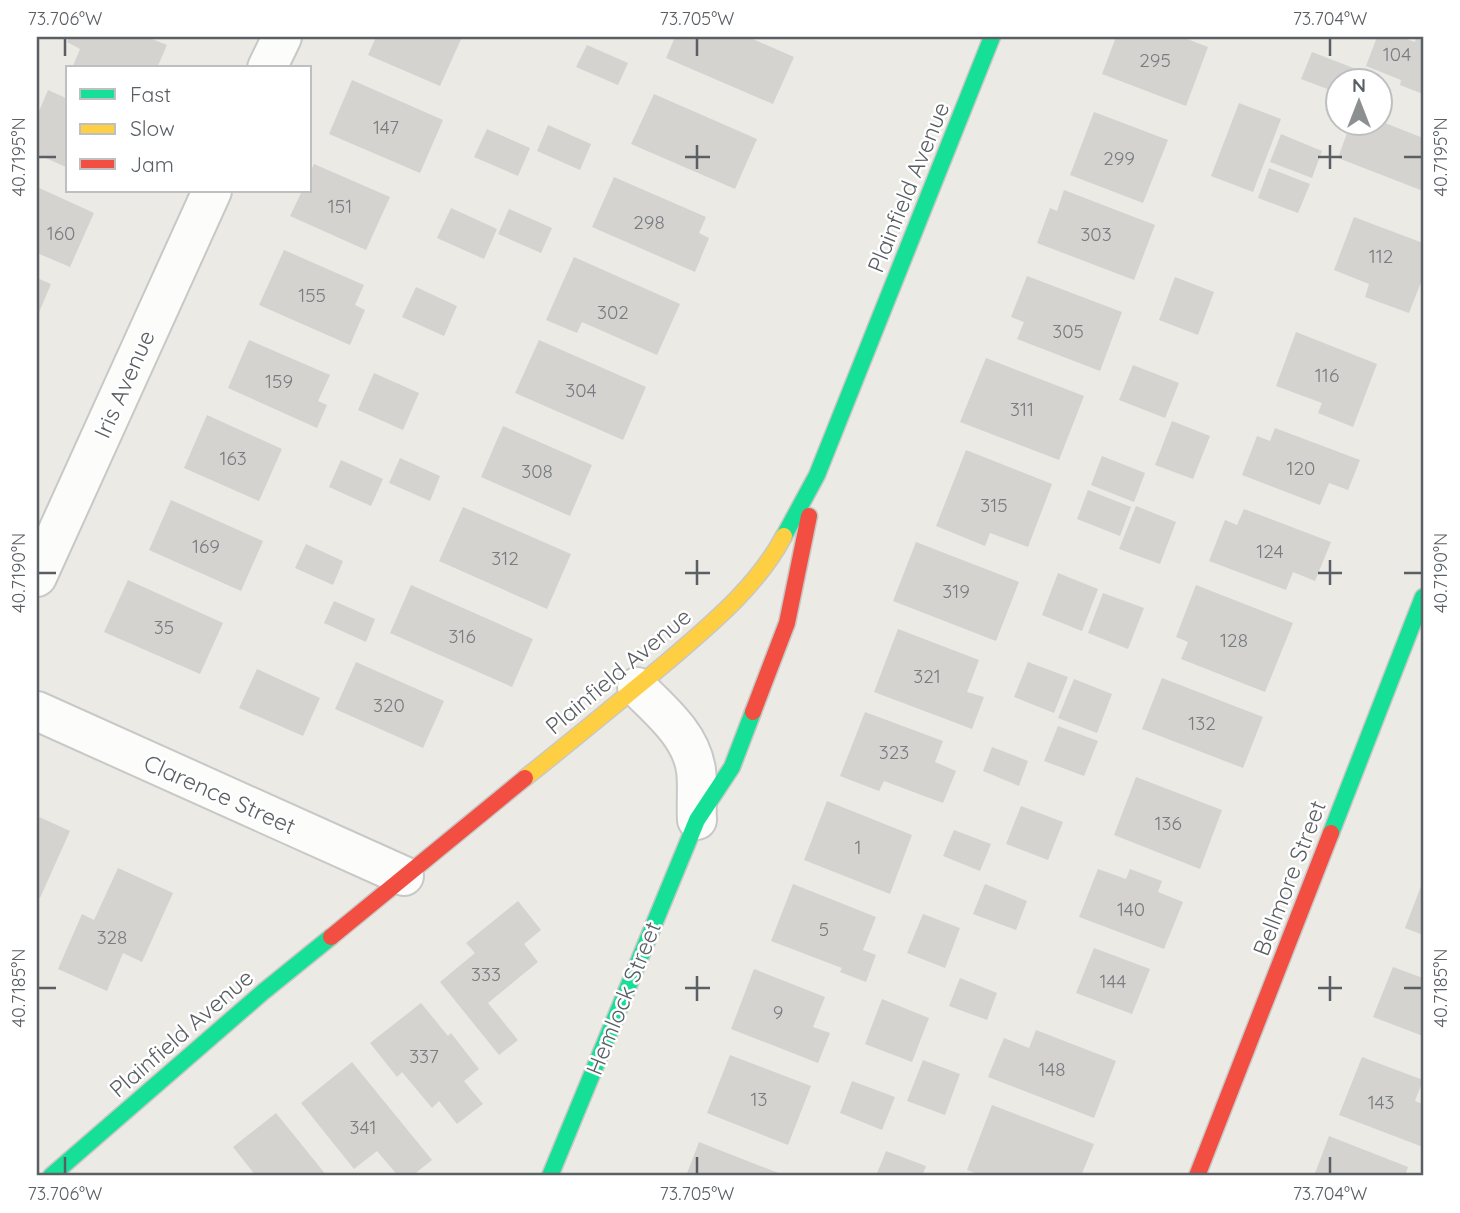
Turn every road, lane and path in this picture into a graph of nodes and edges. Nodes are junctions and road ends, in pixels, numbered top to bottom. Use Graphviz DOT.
graph roads {
  1 [pos="282,37"];
  2 [pos="992,37"];
  3 [pos="268,66"];
  4 [pos="212,192"];
  5 [pos="817,475"];
  6 [pos="37,577"];
  7 [pos="1423,597"];
  8 [pos="637,687"];
  9 [pos="37,711"];
  10 [pos="697,820"];
  11 [pos="404,876"];
  12 [pos="51,1176"];
  13 [pos="550,1176"];
  14 [pos="1196,1176"];
  1 -- 3 [label="street"];
  2 -- 5 [label="main road, Plainfield Avenue"];
  4 -- 6 [label="street, Iris Avenue"];
  5 -- 8 [label="main road, Plainfield Avenue"];
  5 -- 10 [label="main road, Hemlock Street"];
  7 -- 14 [label="main road, Bellmore Street"];
  8 -- 10 [label="street, Hemlock Street"];
  8 -- 11 [label="main road, Plainfield Avenue"];
  9 -- 11 [label="street, Clarence Street"];
  10 -- 13 [label="main road, Hemlock Street"];
  11 -- 12 [label="main road, Plainfield Avenue"];
}
